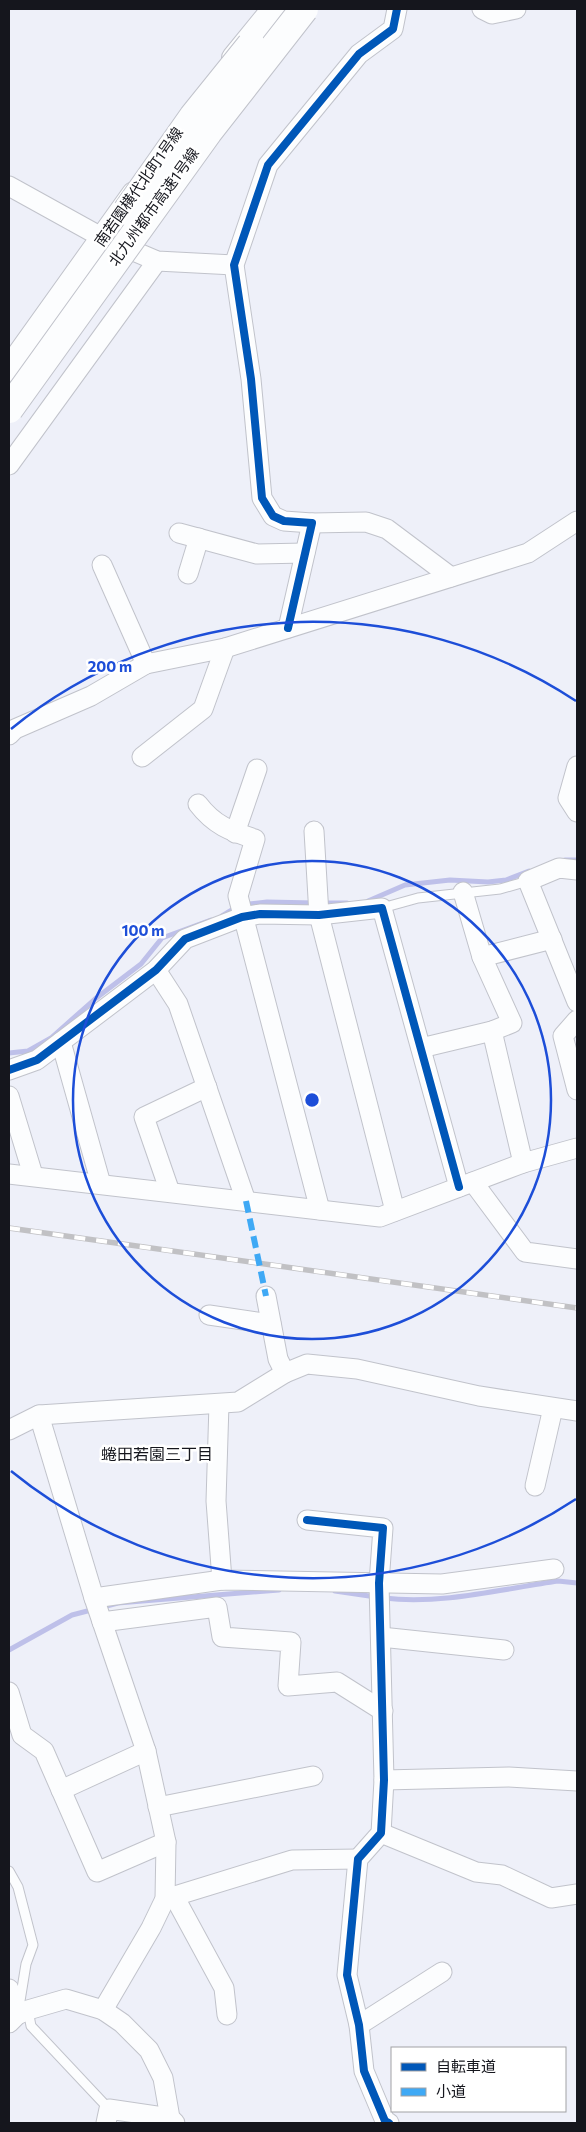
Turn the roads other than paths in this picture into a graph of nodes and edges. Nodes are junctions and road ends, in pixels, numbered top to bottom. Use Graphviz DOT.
graph roads {
  1 [pos="274,9"];
  2 [pos="281,9"];
  3 [pos="304,9"];
  4 [pos="310,9"];
  5 [pos="397,9"];
  6 [pos="482,9"];
  7 [pos="516,9"];
  8 [pos="9,186"];
  9 [pos="103,238"];
  10 [pos="127,249"];
  11 [pos="157,261"];
  12 [pos="234,265"];
  13 [pos="9,369"];
  14 [pos="9,377"];
  15 [pos="9,409"];
  16 [pos="9,415"];
  17 [pos="9,465"];
  18 [pos="577,520"];
  19 [pos="312,523"];
  20 [pos="179,533"];
  21 [pos="199,538"];
  22 [pos="305,553"];
  23 [pos="102,565"];
  24 [pos="188,574"];
  25 [pos="451,577"];
  26 [pos="288,628"];
  27 [pos="225,648"];
  28 [pos="146,664"];
  29 [pos="9,735"];
  30 [pos="142,757"];
  31 [pos="577,766"];
  32 [pos="257,769"];
  33 [pos="198,804"];
  34 [pos="577,812"];
  35 [pos="314,831"];
  36 [pos="235,833"];
  37 [pos="577,870"];
  38 [pos="528,880"];
  39 [pos="463,892"];
  40 [pos="319,906"];
  41 [pos="240,907"];
  42 [pos="382,908"];
  43 [pos="552,939"];
  44 [pos="482,957"];
  45 [pos="156,970"];
  46 [pos="577,1002"];
  47 [pos="577,1020"];
  48 [pos="492,1032"];
  49 [pos="61,1042"];
  50 [pos="421,1048"];
  51 [pos="9,1070"];
  52 [pos="207,1087"];
  53 [pos="577,1090"];
  54 [pos="9,1096"];
  55 [pos="577,1148"];
  56 [pos="523,1163"];
  57 [pos="9,1174"];
  58 [pos="33,1175"];
  59 [pos="101,1184"];
  60 [pos="466,1184"];
  61 [pos="170,1192"];
  62 [pos="246,1201"];
  63 [pos="320,1210"];
  64 [pos="395,1211"];
  65 [pos="577,1259"];
  66 [pos="266,1296"];
  67 [pos="208,1315"];
  68 [pos="271,1324"];
  69 [pos="285,1372"];
  70 [pos="220,1404"];
  71 [pos="553,1408"];
  72 [pos="577,1411"];
  73 [pos="39,1415"];
  74 [pos="9,1430"];
  75 [pos="535,1486"];
  76 [pos="307,1520"];
  77 [pos="554,1568"];
  78 [pos="222,1580"];
  79 [pos="379,1583"];
  80 [pos="94,1598"];
  81 [pos="102,1622"];
  82 [pos="381,1637"];
  83 [pos="504,1650"];
  84 [pos="9,1692"];
  85 [pos="382,1711"];
  86 [pos="146,1751"];
  87 [pos="313,1776"];
  88 [pos="384,1780"];
  89 [pos="577,1781"];
  90 [pos="61,1790"];
  91 [pos="158,1808"];
  92 [pos="381,1833"];
  93 [pos="166,1842"];
  94 [pos="358,1859"];
  95 [pos="9,1870"];
  96 [pos="577,1894"];
  97 [pos="170,1897"];
  98 [pos="442,1972"];
  99 [pos="9,1989"];
  100 [pos="103,2010"];
  101 [pos="227,2015"];
  102 [pos="18,2016"];
  103 [pos="359,2026"];
  104 [pos="107,2116"];
  105 [pos="173,2121"];
  106 [pos="389,2123"];
  1 -- 9 [label="street, 南若園横代北町1号線"];
  2 -- 14 [label="highway, 北九州都市高速1号線, bridge"];
  3 -- 15 [label="highway, 北九州都市高速1号線, bridge"];
  4 -- 10 [label="street, 南若園横代北町1号線"];
  5 -- 12 [label="street"];
  6 -- 7 [label="street"];
  8 -- 9 [label="street"];
  9 -- 10 [label="street"];
  9 -- 13 [label="street, 南若園横代北町1号線"];
  10 -- 11 [label="street"];
  10 -- 16 [label="street, 南若園横代北町1号線"];
  11 -- 12 [label="street"];
  11 -- 17 [label="street"];
  12 -- 19 [label="street"];
  18 -- 25 [label="street"];
  19 -- 22 [label="street"];
  19 -- 25 [label="street"];
  20 -- 21 [label="street"];
  21 -- 22 [label="street"];
  21 -- 24 [label="street"];
  22 -- 26 [label="street"];
  23 -- 28 [label="street"];
  25 -- 26 [label="street"];
  26 -- 27 [label="street"];
  27 -- 28 [label="street"];
  27 -- 30 [label="street"];
  28 -- 29 [label="street"];
  31 -- 34 [label="street"];
  32 -- 36 [label="street"];
  33 -- 36 [label="street"];
  35 -- 40 [label="street"];
  36 -- 41 [label="street"];
  37 -- 38 [label="street"];
  38 -- 39 [label="lane"];
  38 -- 43 [label="street"];
  39 -- 42 [label="lane"];
  39 -- 44 [label="street"];
  40 -- 41 [label="street"];
  40 -- 42 [label="street"];
  40 -- 64 [label="street"];
  41 -- 45 [label="street"];
  41 -- 63 [label="street"];
  42 -- 50 [label="street"];
  43 -- 44 [label="street"];
  43 -- 46 [label="street"];
  44 -- 48 [label="street"];
  45 -- 49 [label="street"];
  45 -- 52 [label="street"];
  47 -- 53 [label="street"];
  48 -- 50 [label="street"];
  48 -- 56 [label="street"];
  49 -- 51 [label="street"];
  49 -- 59 [label="street"];
  50 -- 60 [label="street"];
  52 -- 61 [label="street"];
  52 -- 62 [label="street"];
  54 -- 58 [label="street"];
  55 -- 56 [label="street"];
  56 -- 60 [label="street"];
  57 -- 58 [label="street"];
  58 -- 59 [label="street"];
  59 -- 61 [label="street"];
  60 -- 64 [label="street"];
  60 -- 65 [label="street"];
  61 -- 62 [label="street"];
  62 -- 63 [label="street"];
  63 -- 64 [label="street"];
  66 -- 68 [label="street"];
  67 -- 68 [label="street"];
  68 -- 69 [label="street"];
  69 -- 70 [label="street"];
  69 -- 71 [label="street"];
  70 -- 73 [label="street"];
  70 -- 78 [label="street"];
  71 -- 72 [label="street"];
  71 -- 75 [label="street"];
  73 -- 74 [label="street"];
  73 -- 80 [label="street"];
  76 -- 79 [label="street"];
  77 -- 79 [label="street"];
  78 -- 79 [label="street"];
  78 -- 80 [label="street"];
  79 -- 82 [label="street"];
  80 -- 81 [label="street"];
  81 -- 85 [label="street"];
  81 -- 86 [label="street"];
  82 -- 83 [label="street"];
  82 -- 85 [label="street"];
  84 -- 90 [label="street"];
  85 -- 88 [label="street"];
  86 -- 90 [label="street"];
  86 -- 91 [label="street"];
  87 -- 91 [label="street"];
  88 -- 89 [label="street"];
  88 -- 92 [label="street"];
  90 -- 93 [label="street"];
  91 -- 93 [label="street"];
  92 -- 94 [label="street"];
  92 -- 96 [label="street"];
  93 -- 97 [label="street"];
  94 -- 97 [label="street"];
  94 -- 103 [label="street"];
  95 -- 102 [label="lane"];
  97 -- 100 [label="street"];
  97 -- 101 [label="street"];
  98 -- 103 [label="street"];
  99 -- 102 [label="street"];
  100 -- 102 [label="street"];
  100 -- 105 [label="street"];
  102 -- 104 [label="lane"];
  103 -- 106 [label="street"];
  104 -- 105 [label="street"];
}
